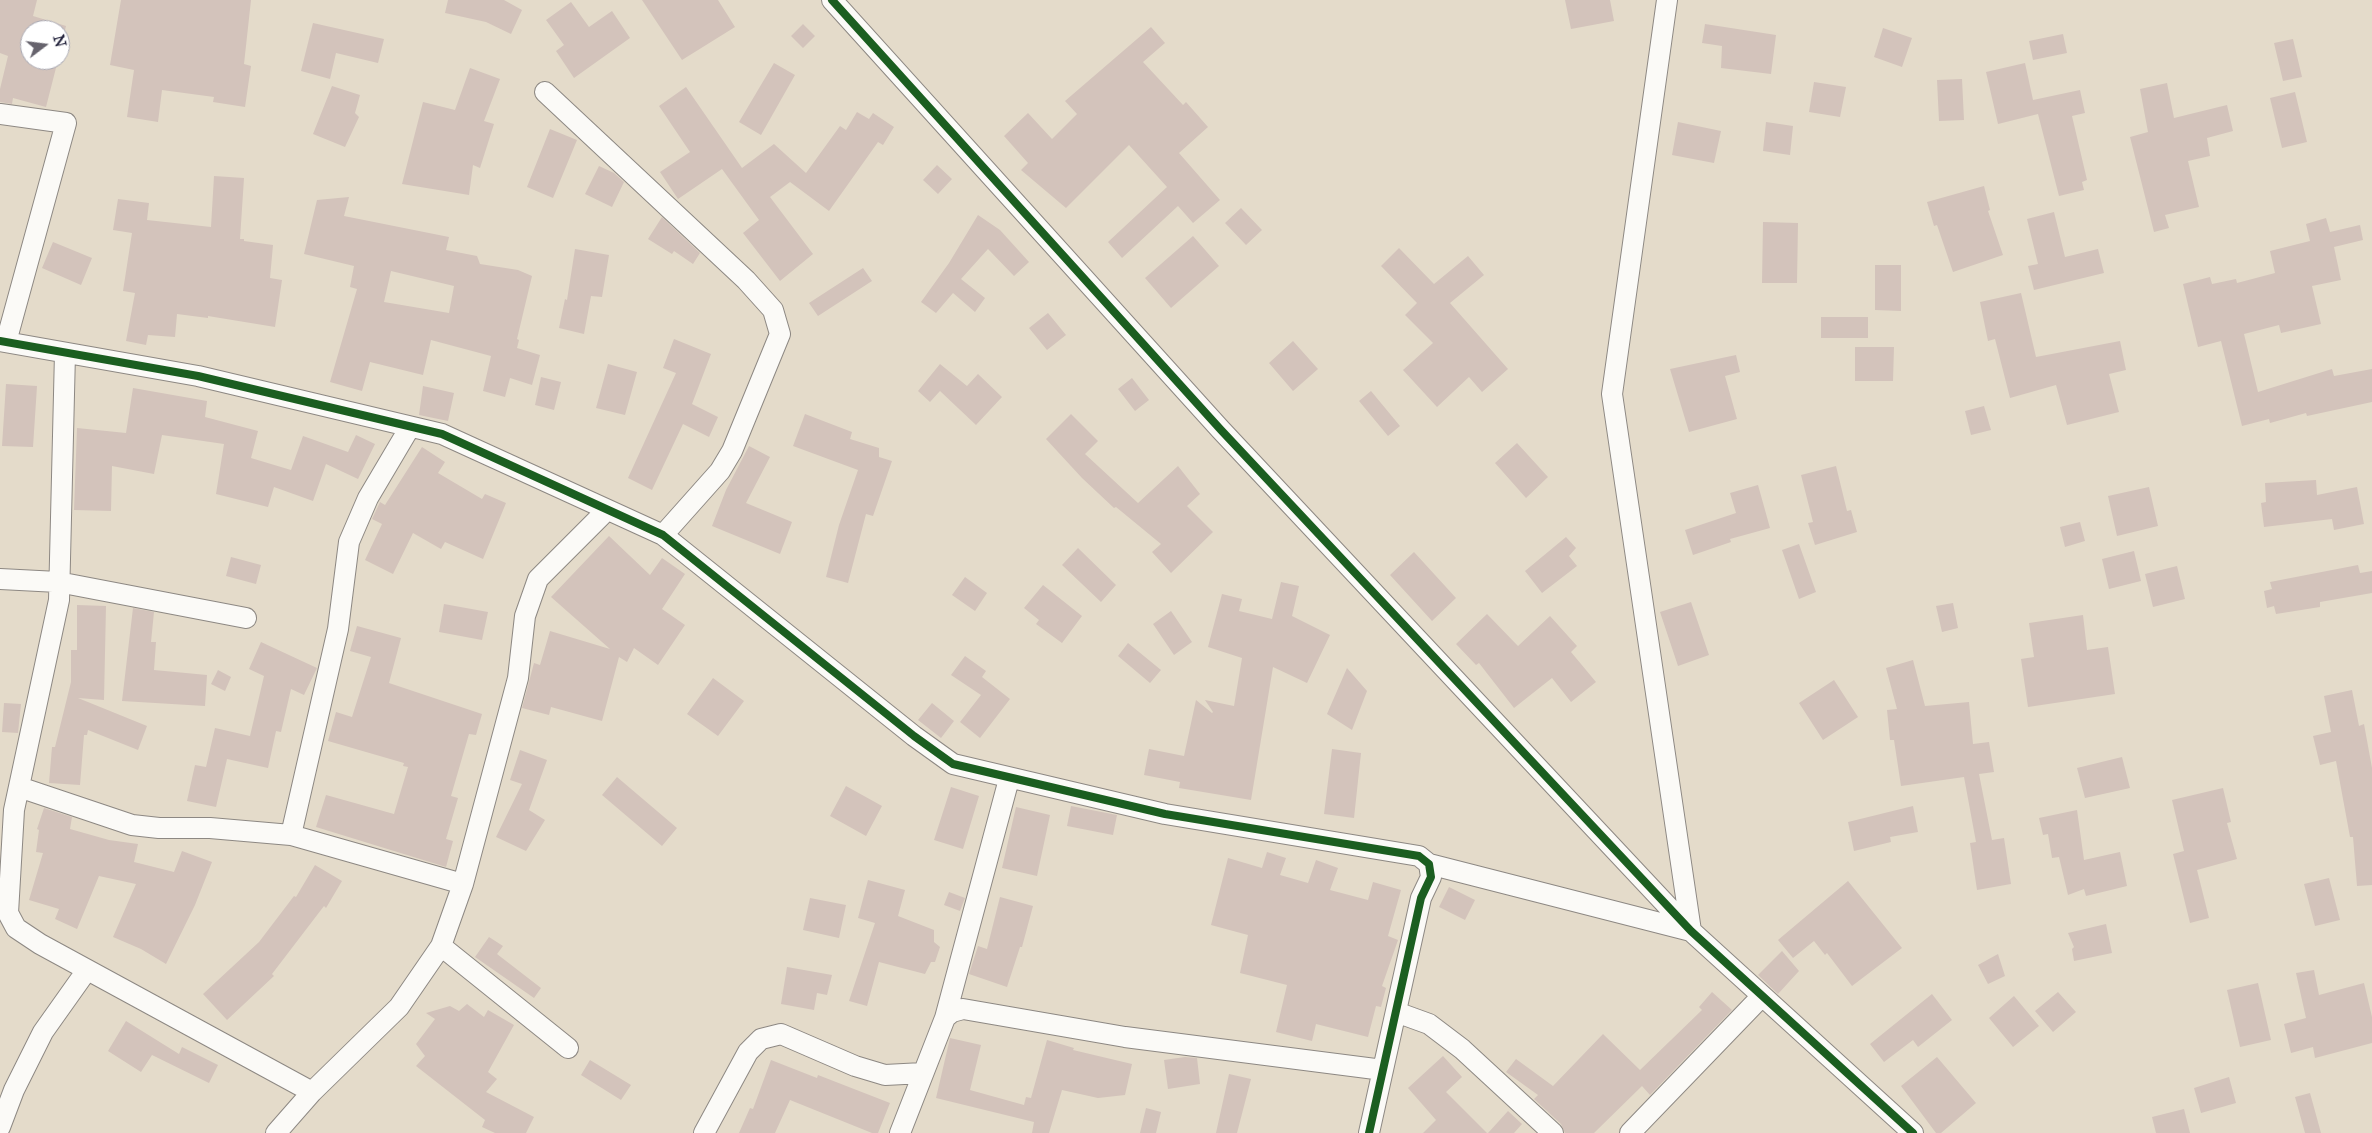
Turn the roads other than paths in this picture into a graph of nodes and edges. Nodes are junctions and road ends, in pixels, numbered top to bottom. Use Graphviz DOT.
graph roads {
  1 [pos="832,0"];
  2 [pos="1667,0"];
  3 [pos="545,92"];
  4 [pos="0,114"];
  5 [pos="3,342"];
  6 [pos="65,353"];
  7 [pos="410,427"];
  8 [pos="607,510"];
  9 [pos="663,535"];
  10 [pos="0,579"];
  11 [pos="58,582"];
  12 [pos="246,618"];
  13 [pos="1009,779"];
  14 [pos="19,788"];
  15 [pos="291,836"];
  16 [pos="1429,864"];
  17 [pos="463,884"];
  18 [pos="8,930"];
  19 [pos="1691,931"];
  20 [pos="441,946"];
  21 [pos="88,970"];
  22 [pos="1762,996"];
  23 [pos="1396,1012"];
  24 [pos="945,1018"];
  25 [pos="568,1048"];
  26 [pos="1383,1070"];
  27 [pos="923,1073"];
  28 [pos="312,1092"];
  29 [pos="0,1127"];
  30 [pos="276,1133"];
  31 [pos="704,1133"];
  32 [pos="900,1133"];
  33 [pos="1369,1133"];
  34 [pos="1553,1133"];
  35 [pos="1630,1133"];
  36 [pos="1913,1133"];
  1 -- 19 [label="street"];
  2 -- 19 [label="street"];
  3 -- 9 [label="street"];
  4 -- 5 [label="street"];
  5 -- 6 [label="street"];
  6 -- 7 [label="street"];
  6 -- 11 [label="street"];
  7 -- 8 [label="street"];
  7 -- 15 [label="street"];
  8 -- 9 [label="street"];
  8 -- 17 [label="street"];
  9 -- 13 [label="street"];
  10 -- 11 [label="street"];
  11 -- 12 [label="street"];
  11 -- 14 [label="street"];
  13 -- 16 [label="street"];
  13 -- 24 [label="street"];
  14 -- 15 [label="street"];
  14 -- 18 [label="street"];
  15 -- 17 [label="street"];
  16 -- 19 [label="street"];
  16 -- 23 [label="street"];
  17 -- 20 [label="street"];
  18 -- 21 [label="street"];
  19 -- 22 [label="street"];
  20 -- 25 [label="street"];
  20 -- 28 [label="street"];
  21 -- 28 [label="street"];
  21 -- 29 [label="street"];
  22 -- 35 [label="street"];
  22 -- 36 [label="street"];
  23 -- 26 [label="street"];
  23 -- 34 [label="street"];
  24 -- 26 [label="street"];
  24 -- 27 [label="street"];
  26 -- 33 [label="street"];
  27 -- 31 [label="street"];
  27 -- 32 [label="street"];
  28 -- 30 [label="street"];
}
